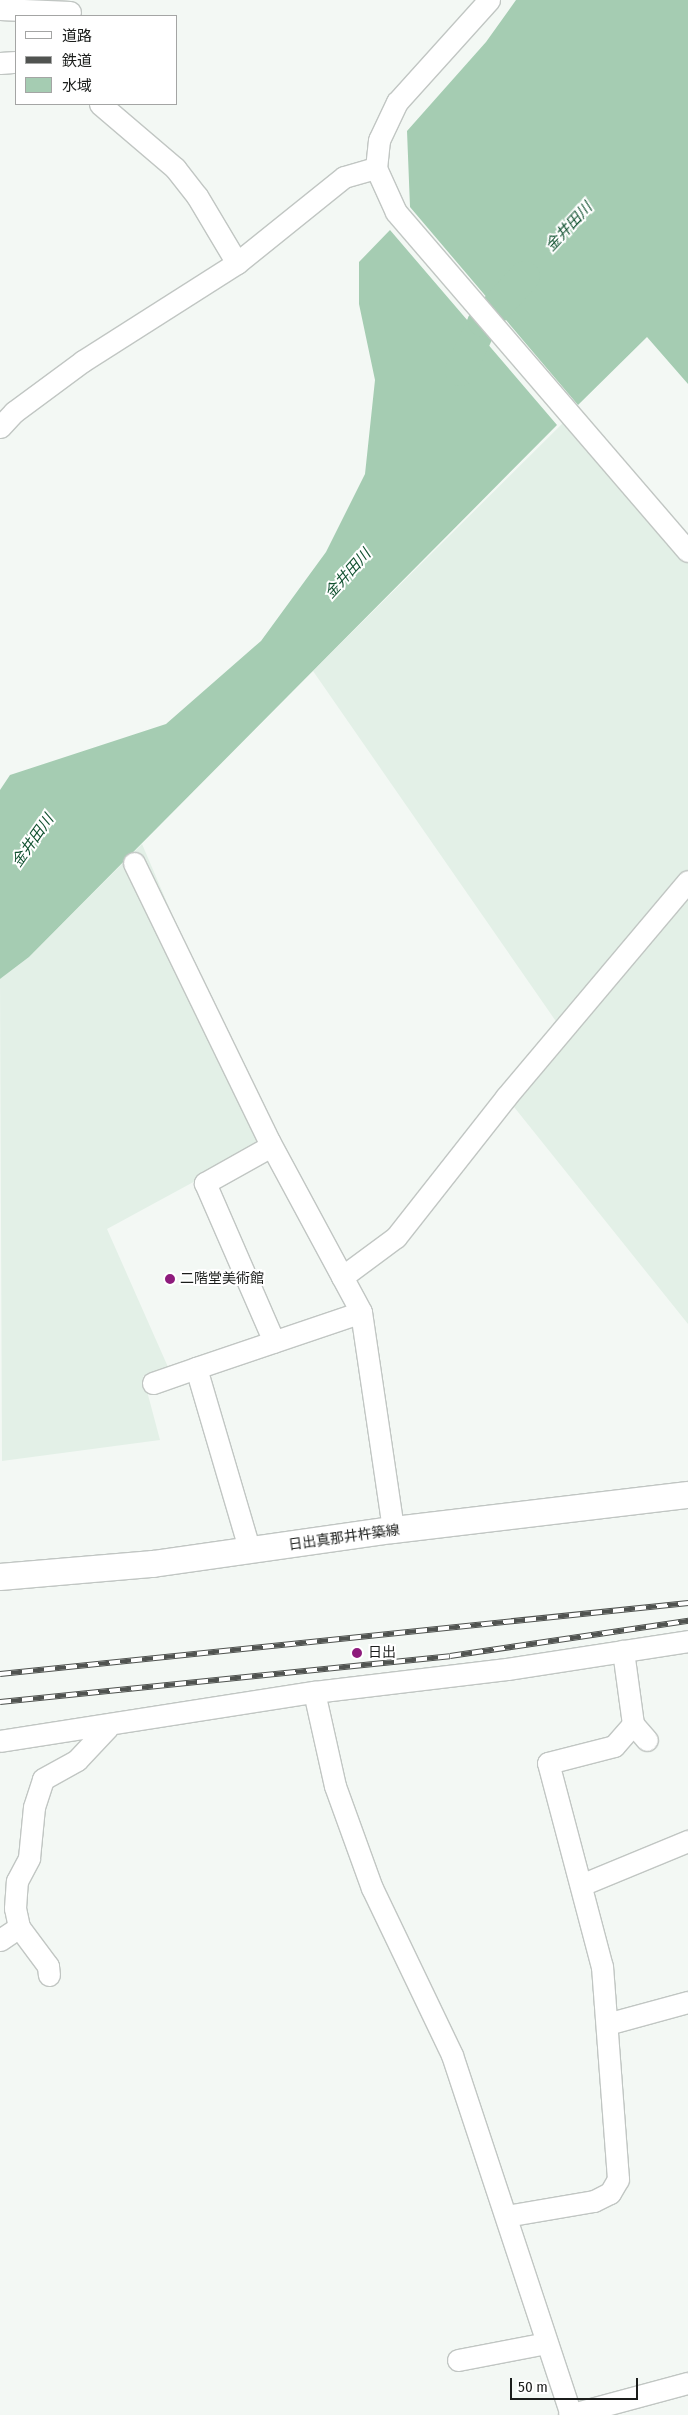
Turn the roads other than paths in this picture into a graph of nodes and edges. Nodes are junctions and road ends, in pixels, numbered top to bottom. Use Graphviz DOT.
graph roads {
  1 [pos="489,0"];
  2 [pos="0,8"];
  3 [pos="71,9"];
  4 [pos="15,62"];
  5 [pos="0,63"];
  6 [pos="101,105"];
  7 [pos="376,168"];
  8 [pos="237,263"];
  9 [pos="0,427"];
  10 [pos="688,551"];
  11 [pos="134,863"];
  12 [pos="688,881"];
  13 [pos="271,1146"];
  14 [pos="342,1277"];
  15 [pos="361,1312"];
  16 [pos="274,1342"];
  17 [pos="196,1368"];
  18 [pos="153,1383"];
  19 [pos="688,1495"];
  20 [pos="393,1530"];
  21 [pos="250,1551"];
  22 [pos="0,1577"];
  23 [pos="688,1641"];
  24 [pos="623,1651"];
  25 [pos="314,1692"];
  26 [pos="108,1727"];
  27 [pos="0,1742"];
  28 [pos="688,1841"];
  29 [pos="581,1886"];
  30 [pos="19,1927"];
  31 [pos="0,1940"];
  32 [pos="50,1976"];
  33 [pos="688,2002"];
  34 [pos="607,2024"];
  35 [pos="506,2216"];
  36 [pos="546,2343"];
  37 [pos="458,2360"];
  38 [pos="688,2383"];
  39 [pos="570,2415"];
  1 -- 7 [label="street"];
  2 -- 3 [label="street"];
  4 -- 5 [label="street"];
  6 -- 8 [label="street"];
  7 -- 8 [label="street"];
  7 -- 10 [label="street"];
  8 -- 9 [label="street"];
  11 -- 13 [label="street"];
  12 -- 14 [label="street"];
  13 -- 14 [label="street"];
  13 -- 16 [label="street"];
  14 -- 15 [label="street"];
  15 -- 16 [label="street"];
  15 -- 20 [label="street"];
  16 -- 17 [label="street"];
  17 -- 18 [label="street"];
  17 -- 21 [label="street"];
  19 -- 20 [label="main road, 日出真那井杵築線"];
  20 -- 21 [label="main road, 日出真那井杵築線"];
  21 -- 22 [label="main road, 日出真那井杵築線"];
  23 -- 24 [label="street"];
  24 -- 25 [label="street"];
  24 -- 29 [label="street"];
  25 -- 26 [label="street"];
  25 -- 35 [label="street"];
  26 -- 27 [label="street"];
  26 -- 30 [label="street"];
  28 -- 29 [label="street"];
  29 -- 34 [label="street"];
  30 -- 31 [label="street"];
  30 -- 32 [label="street"];
  33 -- 34 [label="street"];
  34 -- 35 [label="street"];
  35 -- 36 [label="street"];
  36 -- 37 [label="street"];
  36 -- 39 [label="street"];
  38 -- 39 [label="street"];
}
